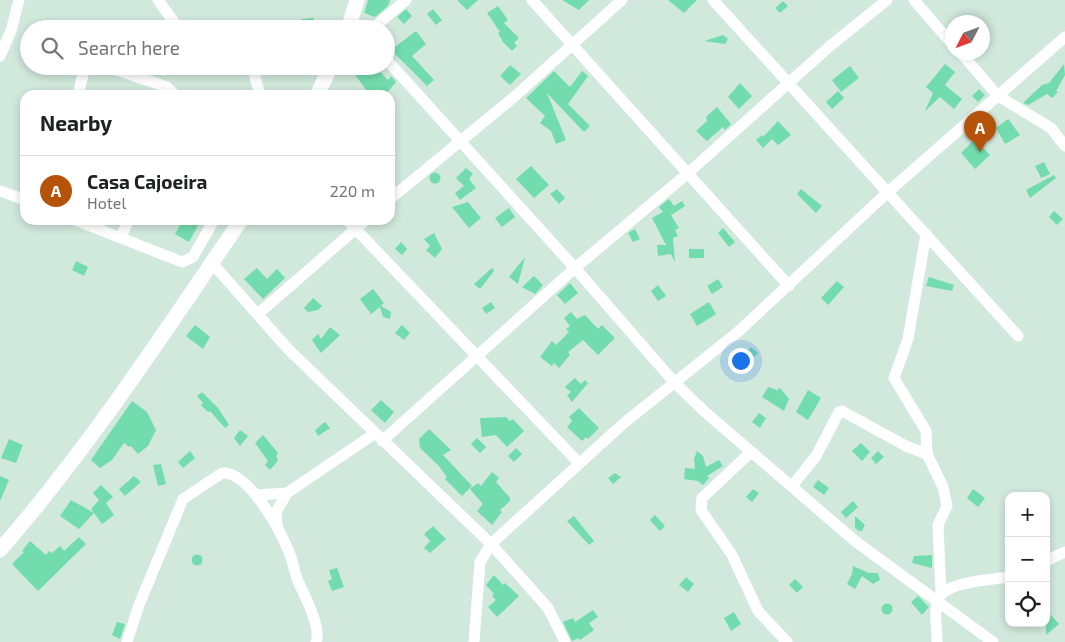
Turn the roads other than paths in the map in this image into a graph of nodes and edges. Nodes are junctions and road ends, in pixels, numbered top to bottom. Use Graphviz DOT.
graph roads {
  1 [pos="18,0"];
  2 [pos="158,0"];
  3 [pos="357,0"];
  4 [pos="406,0"];
  5 [pos="532,0"];
  6 [pos="622,0"];
  7 [pos="713,0"];
  8 [pos="887,0"];
  9 [pos="914,0"];
  10 [pos="172,20"];
  11 [pos="353,20"];
  12 [pos="383,20"];
  13 [pos="945,36"];
  14 [pos="1065,38"];
  15 [pos="573,44"];
  16 [pos="0,56"];
  17 [pos="967,60"];
  18 [pos="395,69"];
  19 [pos="83,75"];
  20 [pos="132,75"];
  21 [pos="254,75"];
  22 [pos="327,75"];
  23 [pos="787,84"];
  24 [pos="79,90"];
  25 [pos="170,90"];
  26 [pos="259,90"];
  27 [pos="320,90"];
  28 [pos="998,96"];
  29 [pos="460,141"];
  30 [pos="1065,146"];
  31 [pos="687,174"];
  32 [pos="0,190"];
  33 [pos="888,192"];
  34 [pos="395,195"];
  35 [pos="20,197"];
  36 [pos="88,225"];
  37 [pos="126,225"];
  38 [pos="211,225"];
  39 [pos="237,225"];
  40 [pos="352,225"];
  41 [pos="359,225"];
  42 [pos="355,228"];
  43 [pos="926,234"];
  44 [pos="121,238"];
  45 [pos="212,263"];
  46 [pos="575,268"];
  47 [pos="789,286"];
  48 [pos="258,314"];
  49 [pos="1018,336"];
  50 [pos="477,355"];
  51 [pos="674,382"];
  52 [pos="378,437"];
  53 [pos="751,452"];
  54 [pos="927,454"];
  55 [pos="580,463"];
  56 [pos="792,486"];
  57 [pos="287,493"];
  58 [pos="256,495"];
  59 [pos="277,526"];
  60 [pos="491,544"];
  61 [pos="0,550"];
  62 [pos="1065,552"];
  63 [pos="1050,559"];
  64 [pos="1005,578"];
  65 [pos="939,598"];
  66 [pos="989,640"];
  67 [pos="127,642"];
  68 [pos="316,642"];
  69 [pos="474,642"];
  70 [pos="565,642"];
  71 [pos="787,642"];
  72 [pos="937,642"];
  1 -- 16 [label="street"];
  2 -- 10 [label="street"];
  3 -- 11 [label="main road"];
  4 -- 12 [label="street"];
  5 -- 15 [label="street"];
  6 -- 15 [label="street"];
  7 -- 23 [label="street"];
  8 -- 23 [label="street"];
  9 -- 13 [label="street"];
  14 -- 28 [label="street"];
  15 -- 29 [label="street"];
  15 -- 31 [label="street"];
  17 -- 28 [label="street"];
  18 -- 29 [label="street"];
  19 -- 24 [label="street"];
  20 -- 25 [label="street"];
  21 -- 26 [label="street"];
  22 -- 27 [label="main road"];
  23 -- 31 [label="street"];
  23 -- 33 [label="street"];
  28 -- 30 [label="street"];
  28 -- 33 [label="street"];
  29 -- 34 [label="street"];
  29 -- 46 [label="street"];
  31 -- 46 [label="street"];
  31 -- 47 [label="street"];
  32 -- 35 [label="street"];
  33 -- 43 [label="street"];
  33 -- 47 [label="street"];
  36 -- 44 [label="street"];
  37 -- 44 [label="street"];
  38 -- 44 [label="street"];
  39 -- 45 [label="main road"];
  40 -- 42 [label="street"];
  41 -- 42 [label="street"];
  42 -- 48 [label="street"];
  42 -- 50 [label="street"];
  43 -- 49 [label="street"];
  43 -- 54 [label="street"];
  45 -- 48 [label="street"];
  45 -- 61 [label="main road"];
  46 -- 50 [label="street"];
  46 -- 51 [label="street"];
  47 -- 51 [label="street"];
  48 -- 52 [label="street"];
  50 -- 52 [label="street"];
  50 -- 55 [label="street"];
  51 -- 53 [label="street"];
  51 -- 55 [label="street"];
  52 -- 57 [label="street"];
  52 -- 60 [label="street"];
  53 -- 56 [label="street"];
  53 -- 71 [label="street"];
  54 -- 56 [label="street"];
  54 -- 65 [label="street"];
  55 -- 60 [label="street"];
  56 -- 65 [label="street"];
  57 -- 58 [label="street"];
  57 -- 59 [label="street"];
  58 -- 59 [label="street"];
  58 -- 67 [label="street"];
  59 -- 68 [label="street"];
  60 -- 69 [label="street"];
  60 -- 70 [label="street"];
  62 -- 63 [label="street"];
  64 -- 65 [label="street"];
  65 -- 66 [label="street"];
  65 -- 72 [label="street"];
}
